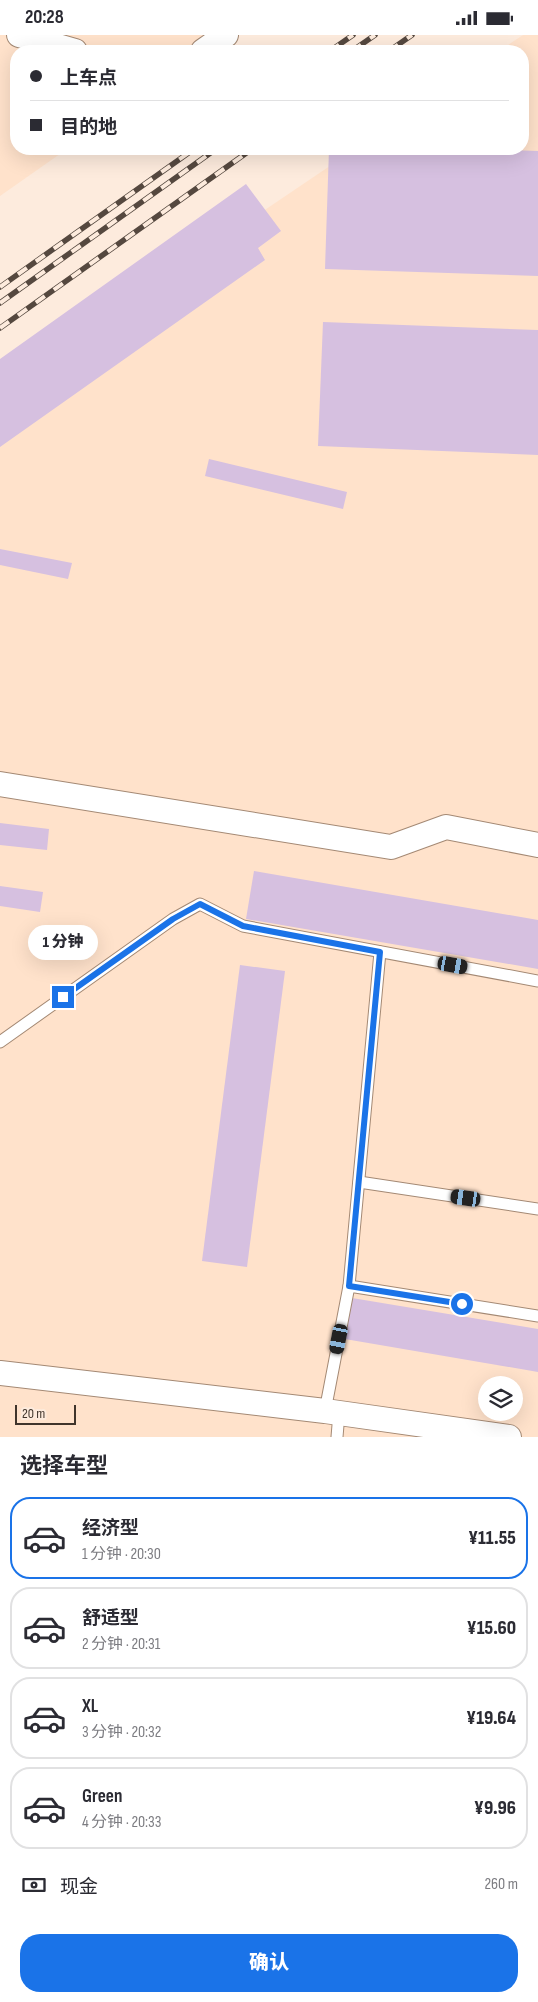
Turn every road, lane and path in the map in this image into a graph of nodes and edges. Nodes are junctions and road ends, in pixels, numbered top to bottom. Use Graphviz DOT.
graph roads {
  1 [pos="19,35"];
  2 [pos="226,35"];
  3 [pos="54,45"];
  4 [pos="212,45"];
  5 [pos="0,784"];
  6 [pos="538,845"];
  7 [pos="380,952"];
  8 [pos="538,981"];
  9 [pos="0,1042"];
  10 [pos="359,1182"];
  11 [pos="538,1209"];
  12 [pos="349,1286"];
  13 [pos="538,1316"];
  14 [pos="0,1373"];
  15 [pos="332,1412"];
  16 [pos="498,1436"];
  17 [pos="337,1437"];
  1 -- 3 [label="street"];
  2 -- 4 [label="street"];
  5 -- 6 [label="street"];
  7 -- 8 [label="lane"];
  7 -- 9 [label="lane"];
  7 -- 10 [label="lane"];
  10 -- 11 [label="lane"];
  10 -- 12 [label="lane"];
  12 -- 13 [label="lane"];
  12 -- 15 [label="lane"];
  14 -- 15 [label="street"];
  15 -- 16 [label="street"];
  15 -- 17 [label="lane"];
}
